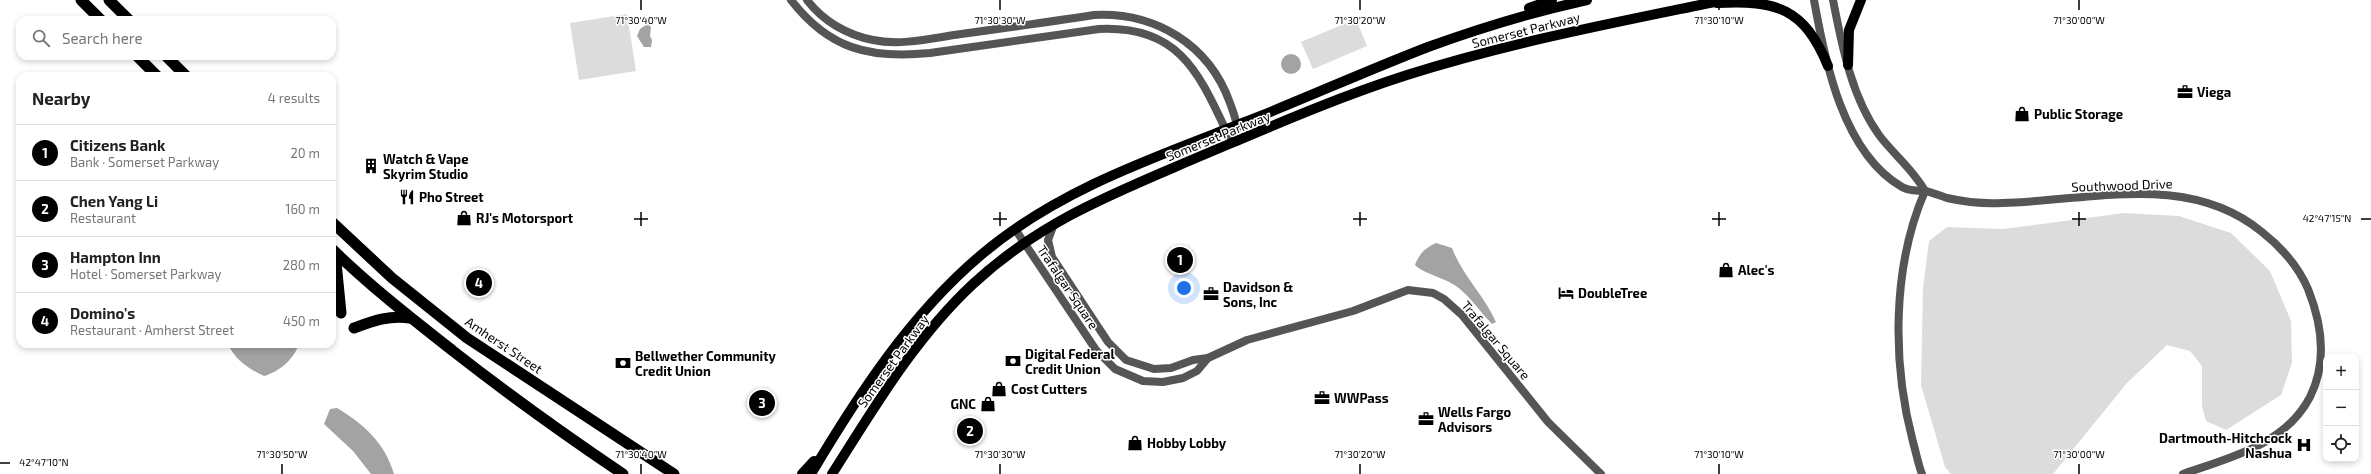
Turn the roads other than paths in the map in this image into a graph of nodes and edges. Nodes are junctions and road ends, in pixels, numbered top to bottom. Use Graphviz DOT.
graph roads {
  1 [pos="81,0"];
  2 [pos="109,0"];
  3 [pos="790,0"];
  4 [pos="807,0"];
  5 [pos="1552,0"];
  6 [pos="1587,0"];
  7 [pos="1724,0"];
  8 [pos="1814,0"];
  9 [pos="1833,0"];
  10 [pos="1861,0"];
  11 [pos="1707,4"];
  12 [pos="97,16"];
  13 [pos="125,16"];
  14 [pos="1503,22"];
  15 [pos="142,60"];
  16 [pos="170,60"];
  17 [pos="1848,65"];
  18 [pos="1828,66"];
  19 [pos="153,72"];
  20 [pos="182,72"];
  21 [pos="1237,125"];
  22 [pos="1225,130"];
  23 [pos="1232,143"];
  24 [pos="1925,191"];
  25 [pos="1057,221"];
  26 [pos="336,226"];
  27 [pos="1015,229"];
  28 [pos="1024,243"];
  29 [pos="336,252"];
  30 [pos="336,268"];
  31 [pos="341,313"];
  32 [pos="410,318"];
  33 [pos="354,328"];
  34 [pos="1208,358"];
  35 [pos="824,451"];
  36 [pos="623,474"];
  37 [pos="674,474"];
  38 [pos="802,474"];
  39 [pos="811,474"];
  40 [pos="833,474"];
  41 [pos="1601,474"];
  42 [pos="1922,474"];
  43 [pos="2183,474"];
  1 -- 12 [label="highway"];
  2 -- 13 [label="highway"];
  3 -- 22 [label="street"];
  4 -- 21 [label="street"];
  5 -- 14 [label="main road"];
  6 -- 14 [label="main road, Somerset Parkway"];
  7 -- 11 [label="main road, Somerset Parkway"];
  8 -- 18 [label="street, Southwood Drive"];
  9 -- 17 [label="street"];
  10 -- 17 [label="main road"];
  11 -- 18 [label="main road"];
  11 -- 23 [label="main road, Somerset Parkway"];
  14 -- 21 [label="main road, Somerset Parkway"];
  15 -- 19 [label="highway"];
  16 -- 20 [label="highway"];
  17 -- 24 [label="street"];
  18 -- 24 [label="street, Southwood Drive"];
  21 -- 22 [label="main road, Somerset Parkway"];
  21 -- 23 [label="street"];
  22 -- 23 [label="street"];
  22 -- 27 [label="main road, Somerset Parkway"];
  23 -- 25 [label="main road, Somerset Parkway"];
  24 -- 42 [label="street"];
  24 -- 43 [label="street, Southwood Drive"];
  25 -- 28 [label="main road, Somerset Parkway"];
  25 -- 34 [label="street, Trafalgar Square"];
  26 -- 37 [label="highway, Amherst Street"];
  27 -- 28 [label="street, Trafalgar Square"];
  27 -- 35 [label="main road, Somerset Parkway"];
  28 -- 34 [label="street, Trafalgar Square"];
  28 -- 40 [label="main road, Somerset Parkway"];
  29 -- 32 [label="highway"];
  30 -- 31 [label="highway"];
  32 -- 33 [label="highway"];
  32 -- 36 [label="highway"];
  34 -- 41 [label="street, Trafalgar Square"];
  35 -- 38 [label="main road"];
  35 -- 39 [label="main road, Somerset Parkway"];
}
